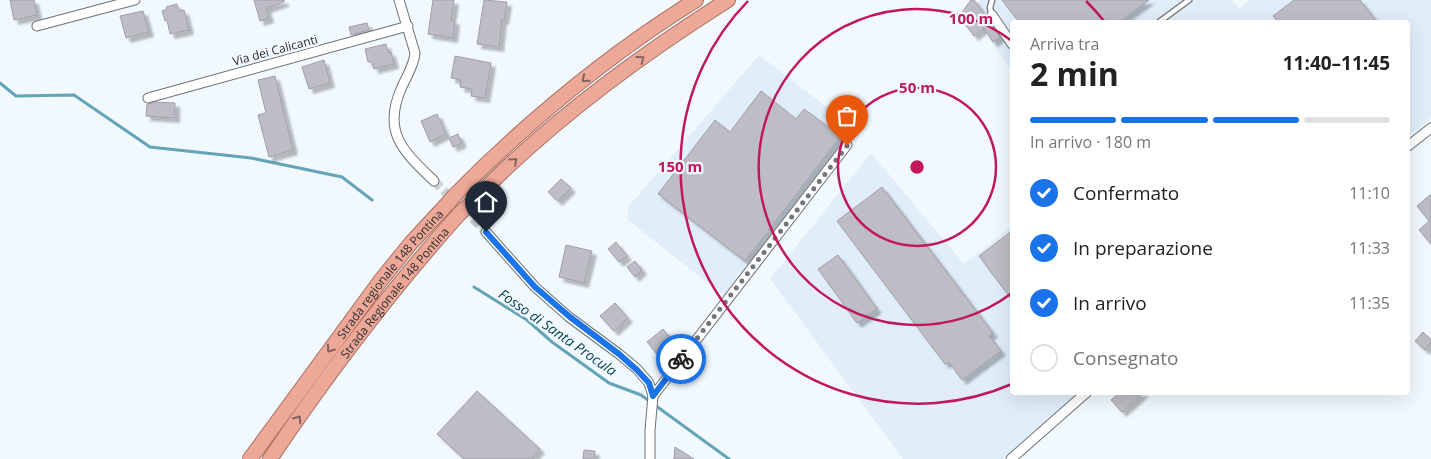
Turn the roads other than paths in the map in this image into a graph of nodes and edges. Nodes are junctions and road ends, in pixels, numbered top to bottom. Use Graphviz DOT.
graph roads {
  1 [pos="135,0"];
  2 [pos="399,0"];
  3 [pos="696,0"];
  4 [pos="728,0"];
  5 [pos="992,0"];
  6 [pos="1189,0"];
  7 [pos="992,15"];
  8 [pos="1162,20"];
  9 [pos="37,26"];
  10 [pos="408,26"];
  11 [pos="1010,41"];
  12 [pos="148,98"];
  13 [pos="1431,128"];
  14 [pos="1410,144"];
  15 [pos="847,146"];
  16 [pos="434,181"];
  17 [pos="486,232"];
  18 [pos="1084,395"];
  19 [pos="653,396"];
  20 [pos="250,459"];
  21 [pos="270,459"];
  22 [pos="650,459"];
  23 [pos="1011,459"];
  1 -- 9 [label="street"];
  2 -- 10 [label="street"];
  3 -- 20 [label="highway, Strada regionale 148 Pontina, one-way"];
  21 -- 4 [label="highway, Strada Regionale 148 Pontina, one-way"];
  5 -- 7 [label="lane"];
  6 -- 8 [label="lane"];
  7 -- 11 [label="street"];
  10 -- 12 [label="street, Via dei Calicanti"];
  10 -- 16 [label="street"];
  13 -- 14 [label="street"];
  15 -- 19 [label="street"];
  17 -- 19 [label="street"];
  18 -- 23 [label="street"];
  19 -- 22 [label="street"];
}
